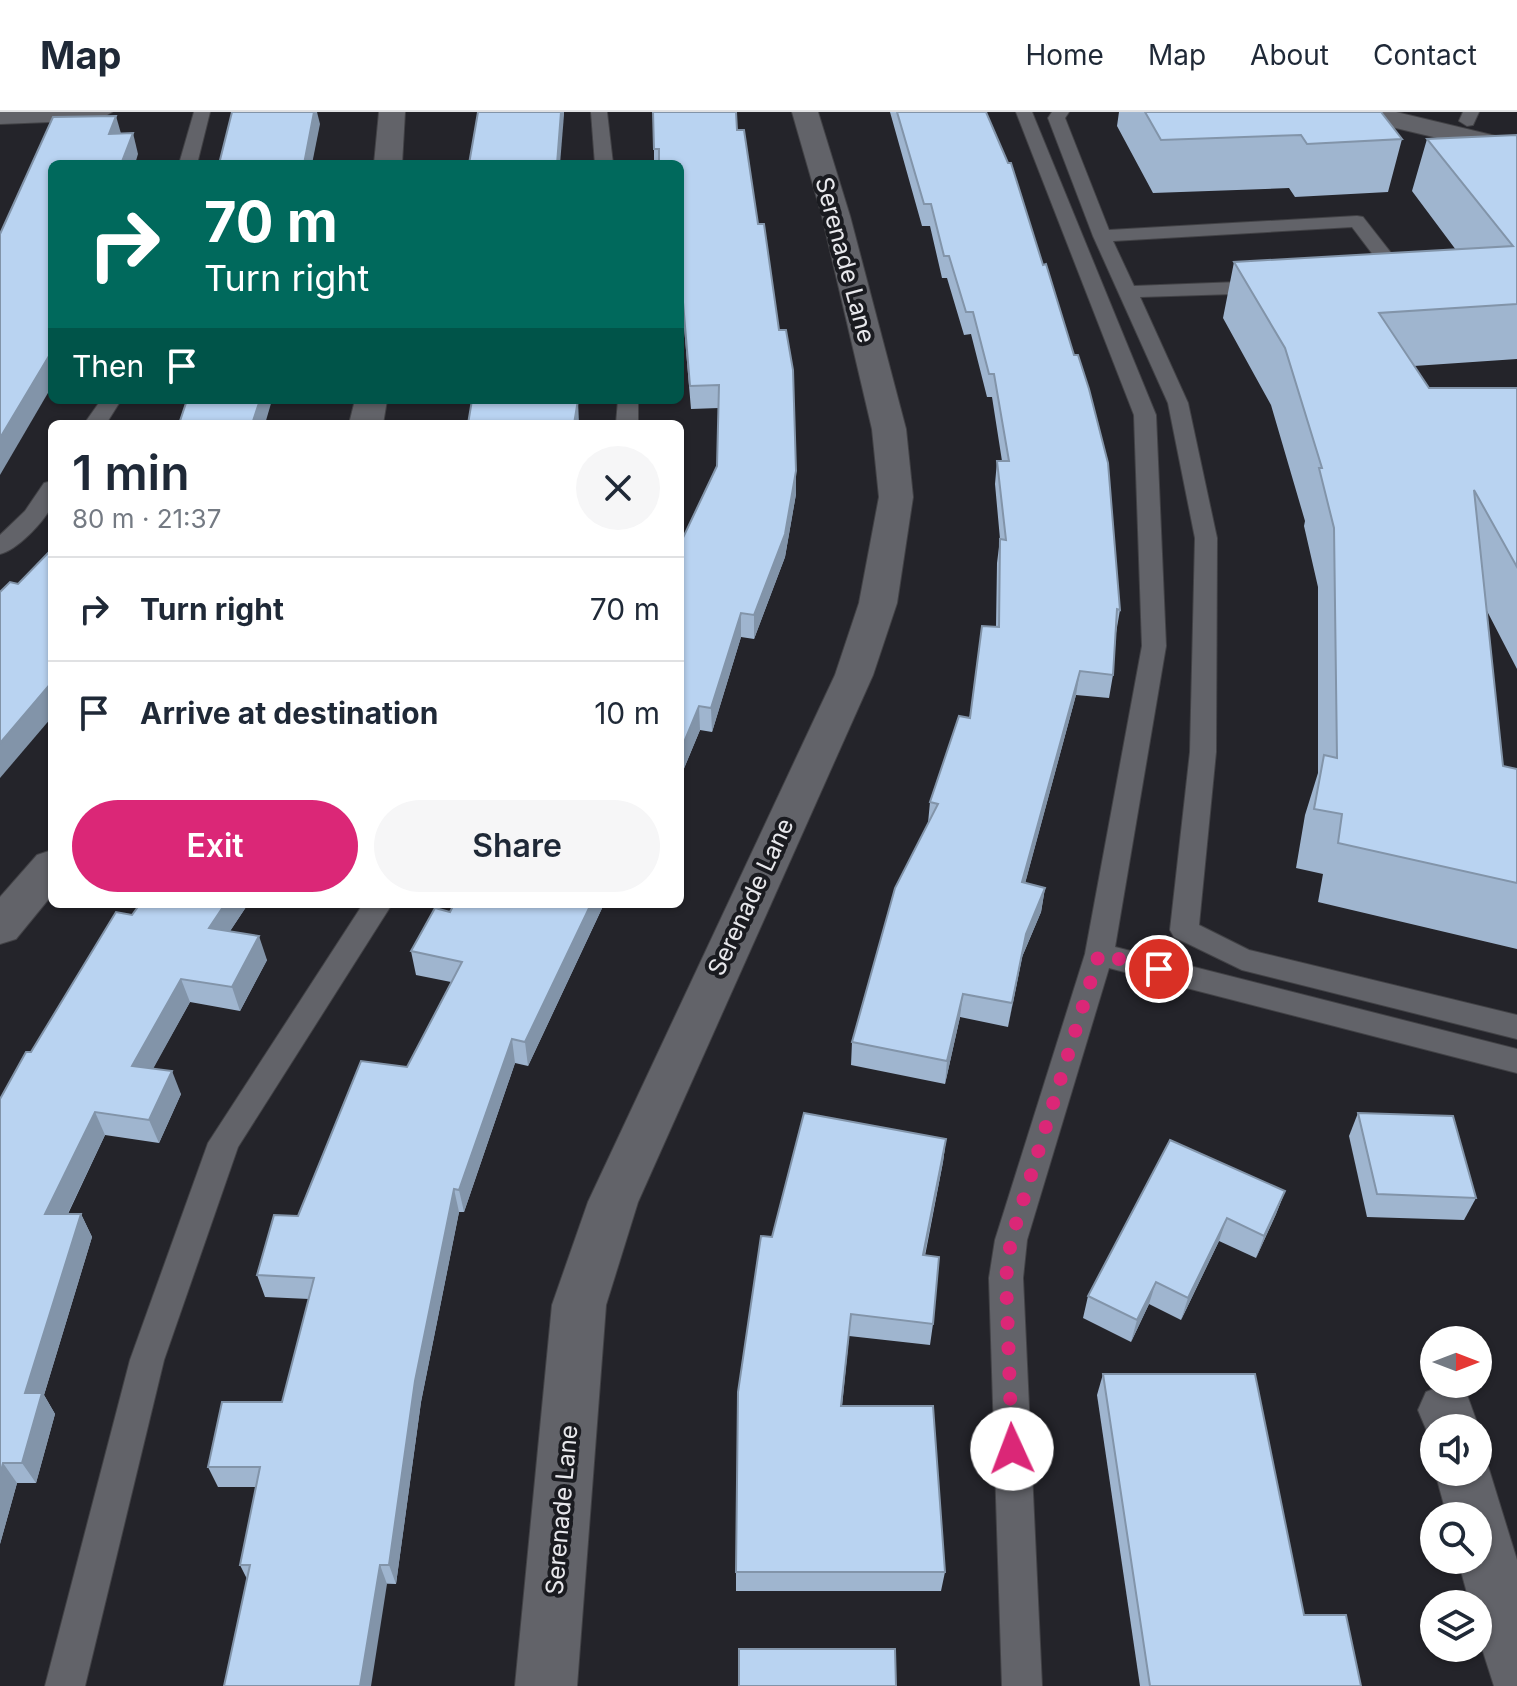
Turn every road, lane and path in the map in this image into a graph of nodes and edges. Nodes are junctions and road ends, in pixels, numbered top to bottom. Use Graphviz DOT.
graph roads {
  1 [pos="99,112"];
  2 [pos="202,112"];
  3 [pos="392,112"];
  4 [pos="599,112"];
  5 [pos="805,112"];
  6 [pos="1024,112"];
  7 [pos="1061,112"];
  8 [pos="1363,112"];
  9 [pos="1431,112"];
  10 [pos="0,116"];
  11 [pos="1469,116"];
  12 [pos="1517,131"];
  13 [pos="1517,149"];
  14 [pos="189,160"];
  15 [pos="388,160"];
  16 [pos="604,160"];
  17 [pos="1102,236"];
  18 [pos="1374,283"];
  19 [pos="1282,286"];
  20 [pos="1129,292"];
  21 [pos="48,494"];
  22 [pos="0,547"];
  23 [pos="48,871"];
  24 [pos="375,908"];
  25 [pos="0,927"];
  26 [pos="1099,954"];
  27 [pos="1517,1027"];
  28 [pos="1517,1061"];
  29 [pos="1491,1574"];
  30 [pos="1517,1667"];
  31 [pos="65,1686"];
  32 [pos="546,1686"];
  33 [pos="1022,1686"];
  1 -- 10 [label="street"];
  2 -- 14 [label="lane"];
  3 -- 15 [label="street"];
  4 -- 16 [label="lane"];
  5 -- 32 [label="street, Serenade Lane"];
  6 -- 26 [label="lane"];
  7 -- 17 [label="lane"];
  8 -- 13 [label="street"];
  9 -- 11 [label="street"];
  11 -- 12 [label="street"];
  17 -- 18 [label="lane"];
  17 -- 20 [label="lane"];
  19 -- 20 [label="lane"];
  20 -- 27 [label="lane"];
  21 -- 22 [label="lane"];
  23 -- 25 [label="street"];
  24 -- 31 [label="lane"];
  26 -- 28 [label="lane"];
  26 -- 33 [label="lane"];
  29 -- 30 [label="street"];
}
